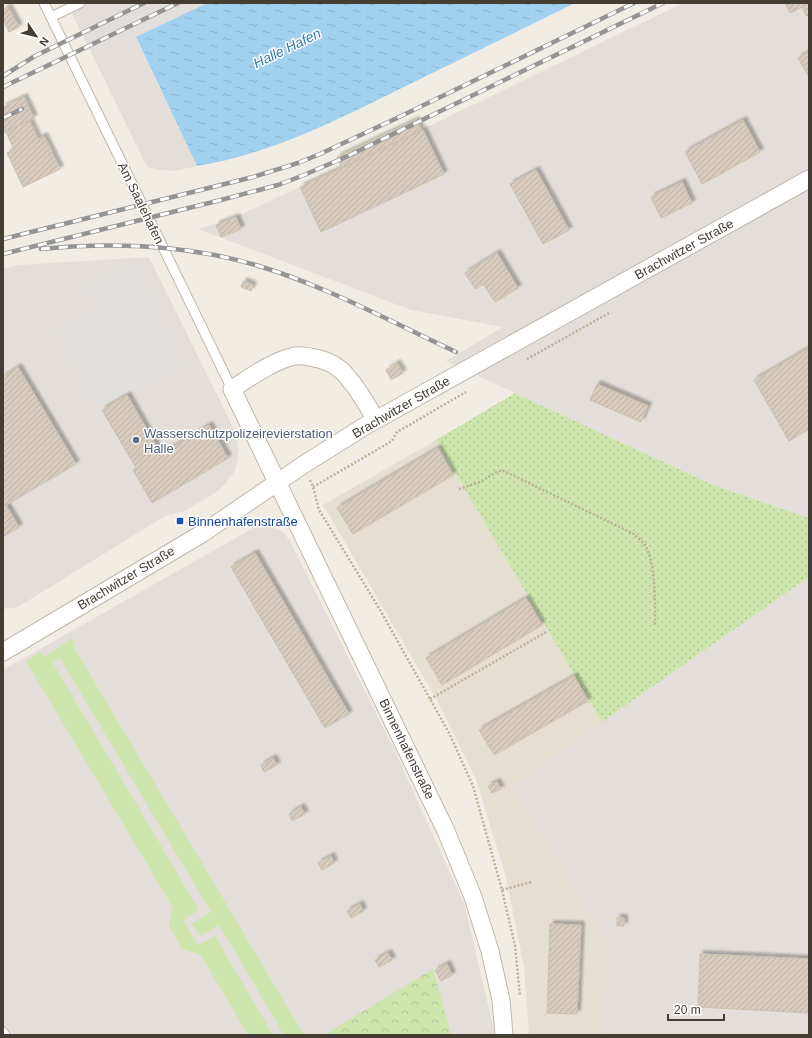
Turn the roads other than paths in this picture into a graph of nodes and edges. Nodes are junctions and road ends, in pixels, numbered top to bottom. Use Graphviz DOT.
graph roads {
  1 [pos="44,3"];
  2 [pos="80,3"];
  3 [pos="51,17"];
  4 [pos="809,179"];
  5 [pos="232,389"];
  6 [pos="376,420"];
  7 [pos="278,483"];
  8 [pos="3,652"];
  9 [pos="3,1032"];
  10 [pos="5,1035"];
  11 [pos="504,1035"];
  1 -- 3 [label="lane, Am Saalehafen"];
  2 -- 3 [label="lane"];
  3 -- 5 [label="lane, Am Saalehafen"];
  4 -- 6 [label="street, Brachwitzer Straße"];
  5 -- 6 [label="street"];
  5 -- 7 [label="street, Binnenhafenstraße"];
  6 -- 7 [label="street, Brachwitzer Straße"];
  7 -- 8 [label="street, Brachwitzer Straße"];
  7 -- 11 [label="street, Binnenhafenstraße"];
  9 -- 10 [label="lane"];
}
